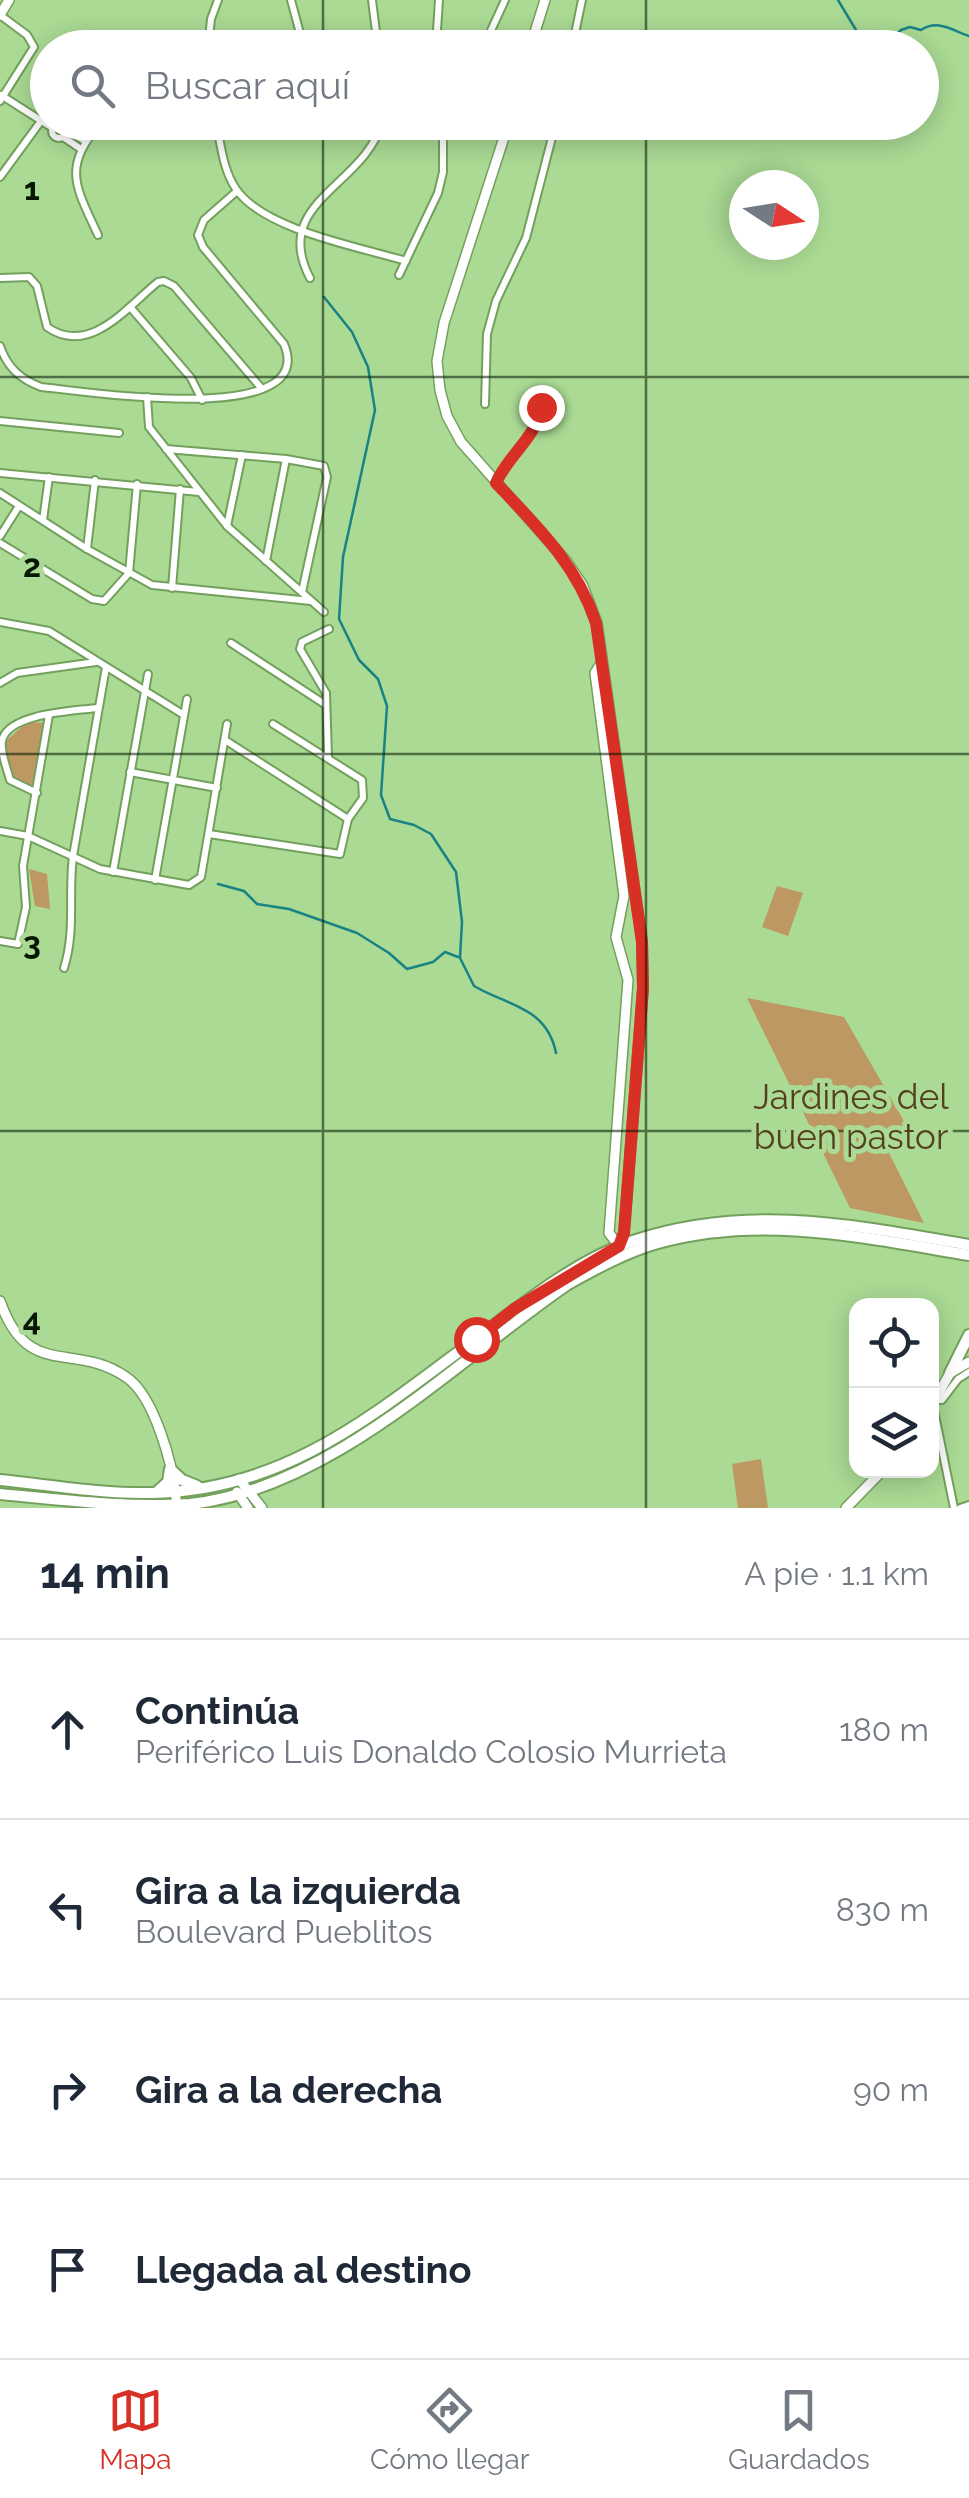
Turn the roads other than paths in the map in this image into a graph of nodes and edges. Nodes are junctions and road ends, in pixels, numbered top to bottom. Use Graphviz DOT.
graph roads {
  1 [pos="9,0"];
  2 [pos="218,0"];
  3 [pos="291,0"];
  4 [pos="372,0"];
  5 [pos="439,0"];
  6 [pos="505,0"];
  7 [pos="545,0"];
  8 [pos="582,0"];
  9 [pos="0,15"];
  10 [pos="210,30"];
  11 [pos="299,30"];
  12 [pos="376,30"];
  13 [pos="437,30"];
  14 [pos="491,30"];
  15 [pos="536,30"];
  16 [pos="576,30"];
  17 [pos="30,40"];
  18 [pos="30,53"];
  19 [pos="1,97"];
  20 [pos="30,114"];
  21 [pos="30,136"];
  22 [pos="75,140"];
  23 [pos="87,140"];
  24 [pos="220,140"];
  25 [pos="374,140"];
  26 [pos="443,140"];
  27 [pos="503,140"];
  28 [pos="551,140"];
  29 [pos="83,145"];
  30 [pos="0,177"];
  31 [pos="237,191"];
  32 [pos="301,228"];
  33 [pos="98,234"];
  34 [pos="406,261"];
  35 [pos="399,274"];
  36 [pos="0,278"];
  37 [pos="310,278"];
  38 [pos="131,308"];
  39 [pos="0,346"];
  40 [pos="262,389"];
  41 [pos="147,397"];
  42 [pos="536,400"];
  43 [pos="203,401"];
  44 [pos="484,404"];
  45 [pos="0,421"];
  46 [pos="119,433"];
  47 [pos="166,449"];
  48 [pos="242,454"];
  49 [pos="286,459"];
  50 [pos="0,473"];
  51 [pos="48,476"];
  52 [pos="94,480"];
  53 [pos="496,483"];
  54 [pos="137,484"];
  55 [pos="180,489"];
  56 [pos="0,493"];
  57 [pos="200,493"];
  58 [pos="19,506"];
  59 [pos="43,521"];
  60 [pos="227,526"];
  61 [pos="0,539"];
  62 [pos="87,549"];
  63 [pos="266,562"];
  64 [pos="128,574"];
  65 [pos="172,588"];
  66 [pos="302,592"];
  67 [pos="311,600"];
  68 [pos="324,612"];
  69 [pos="0,622"];
  70 [pos="329,630"];
  71 [pos="231,643"];
  72 [pos="602,662"];
  73 [pos="102,664"];
  74 [pos="148,674"];
  75 [pos="0,682"];
  76 [pos="144,692"];
  77 [pos="187,698"];
  78 [pos="327,706"];
  79 [pos="96,708"];
  80 [pos="50,715"];
  81 [pos="184,715"];
  82 [pos="227,724"];
  83 [pos="273,724"];
  84 [pos="225,740"];
  85 [pos="328,759"];
  86 [pos="130,772"];
  87 [pos="172,780"];
  88 [pos="217,788"];
  89 [pos="620,790"];
  90 [pos="609,792"];
  91 [pos="37,793"];
  92 [pos="348,819"];
  93 [pos="0,831"];
  94 [pos="209,834"];
  95 [pos="28,836"];
  96 [pos="73,856"];
  97 [pos="112,872"];
  98 [pos="155,880"];
  99 [pos="618,926"];
  100 [pos="641,934"];
  101 [pos="0,941"];
  102 [pos="64,968"];
  103 [pos="619,1109"];
  104 [pos="632,1110"];
  105 [pos="623,1142"];
  106 [pos="619,1246"];
  107 [pos="969,1246"];
  108 [pos="636,1250"];
  109 [pos="969,1258"];
  110 [pos="607,1262"];
  111 [pos="0,1300"];
  112 [pos="969,1335"];
  113 [pos="969,1362"];
  114 [pos="969,1372"];
  115 [pos="950,1373"];
  116 [pos="939,1392"];
  117 [pos="939,1401"];
  118 [pos="939,1429"];
  119 [pos="170,1469"];
  120 [pos="875,1478"];
  121 [pos="0,1480"];
  122 [pos="238,1486"];
  123 [pos="203,1487"];
  124 [pos="176,1490"];
  125 [pos="155,1493"];
  126 [pos="0,1494"];
  127 [pos="177,1505"];
  128 [pos="969,1506"];
  129 [pos="248,1508"];
  130 [pos="262,1508"];
  131 [pos="846,1508"];
  132 [pos="957,1508"];
  1 -- 9 [label="street"];
  2 -- 10 [label="street"];
  3 -- 11 [label="street"];
  4 -- 12 [label="street"];
  5 -- 13 [label="street"];
  6 -- 14 [label="street"];
  7 -- 15 [label="street"];
  8 -- 16 [label="street"];
  9 -- 17 [label="street"];
  18 -- 19 [label="street"];
  19 -- 20 [label="street"];
  21 -- 30 [label="street"];
  22 -- 29 [label="street"];
  23 -- 29 [label="street"];
  24 -- 31 [label="street"];
  25 -- 32 [label="street"];
  26 -- 34 [label="street"];
  27 -- 53 [label="street"];
  28 -- 44 [label="street"];
  29 -- 33 [label="street"];
  31 -- 32 [label="street"];
  31 -- 40 [label="street"];
  32 -- 34 [label="street"];
  32 -- 37 [label="street"];
  34 -- 35 [label="street"];
  36 -- 38 [label="street"];
  38 -- 40 [label="street"];
  38 -- 43 [label="street"];
  39 -- 41 [label="street"];
  40 -- 43 [label="street"];
  41 -- 43 [label="street"];
  41 -- 47 [label="street"];
  42 -- 53 [label="street"];
  45 -- 46 [label="street"];
  47 -- 48 [label="street"];
  47 -- 57 [label="street"];
  48 -- 49 [label="street"];
  48 -- 60 [label="street"];
  49 -- 63 [label="street"];
  49 -- 66 [label="street"];
  50 -- 51 [label="street"];
  51 -- 52 [label="street"];
  51 -- 59 [label="street"];
  52 -- 54 [label="street"];
  52 -- 62 [label="street"];
  53 -- 72 [label="street"];
  54 -- 55 [label="street"];
  54 -- 64 [label="street"];
  55 -- 57 [label="street"];
  55 -- 65 [label="street"];
  56 -- 58 [label="street"];
  57 -- 60 [label="street"];
  58 -- 59 [label="street"];
  58 -- 61 [label="street"];
  59 -- 62 [label="street"];
  60 -- 63 [label="street"];
  61 -- 64 [label="street"];
  62 -- 64 [label="street"];
  63 -- 66 [label="street"];
  64 -- 65 [label="street"];
  65 -- 67 [label="street"];
  66 -- 67 [label="street"];
  67 -- 68 [label="street"];
  69 -- 73 [label="street"];
  70 -- 78 [label="street"];
  71 -- 78 [label="street"];
  72 -- 89 [label="street"];
  72 -- 90 [label="street"];
  73 -- 75 [label="street"];
  73 -- 76 [label="street"];
  73 -- 79 [label="street"];
  74 -- 76 [label="street"];
  76 -- 81 [label="street"];
  76 -- 86 [label="street"];
  77 -- 81 [label="street"];
  78 -- 85 [label="street"];
  79 -- 80 [label="street"];
  79 -- 96 [label="street"];
  80 -- 91 [label="street"];
  80 -- 91 [label="street"];
  81 -- 87 [label="street"];
  82 -- 84 [label="street"];
  83 -- 85 [label="street"];
  84 -- 88 [label="street"];
  84 -- 92 [label="street"];
  85 -- 92 [label="street"];
  86 -- 87 [label="street"];
  86 -- 97 [label="street"];
  87 -- 88 [label="street"];
  87 -- 98 [label="street"];
  88 -- 94 [label="street"];
  89 -- 90 [label="street"];
  89 -- 100 [label="street"];
  90 -- 99 [label="street"];
  91 -- 95 [label="street"];
  92 -- 94 [label="street"];
  93 -- 95 [label="street"];
  94 -- 98 [label="street"];
  95 -- 96 [label="street"];
  95 -- 101 [label="street"];
  96 -- 97 [label="street"];
  96 -- 102 [label="street"];
  97 -- 98 [label="street"];
  99 -- 100 [label="street"];
  99 -- 103 [label="street"];
  100 -- 104 [label="street"];
  103 -- 104 [label="street"];
  103 -- 105 [label="street"];
  104 -- 105 [label="street"];
  105 -- 106 [label="street"];
  106 -- 107 [label="main road"];
  106 -- 108 [label="main road"];
  106 -- 110 [label="main road"];
  106 -- 122 [label="main road"];
  108 -- 109 [label="main road"];
  108 -- 110 [label="main road"];
  110 -- 122 [label="main road"];
  111 -- 119 [label="street"];
  112 -- 115 [label="main road"];
  113 -- 115 [label="street"];
  114 -- 117 [label="street"];
  115 -- 116 [label="street"];
  118 -- 132 [label="street"];
  119 -- 123 [label="main road"];
  119 -- 124 [label="street"];
  119 -- 125 [label="main road"];
  120 -- 131 [label="street"];
  121 -- 125 [label="main road"];
  122 -- 123 [label="main road"];
  122 -- 127 [label="main road"];
  122 -- 129 [label="street"];
  122 -- 130 [label="street"];
  123 -- 124 [label="main road"];
  124 -- 125 [label="main road"];
  124 -- 127 [label="street"];
  126 -- 127 [label="main road"];
  128 -- 132 [label="street"];
}
